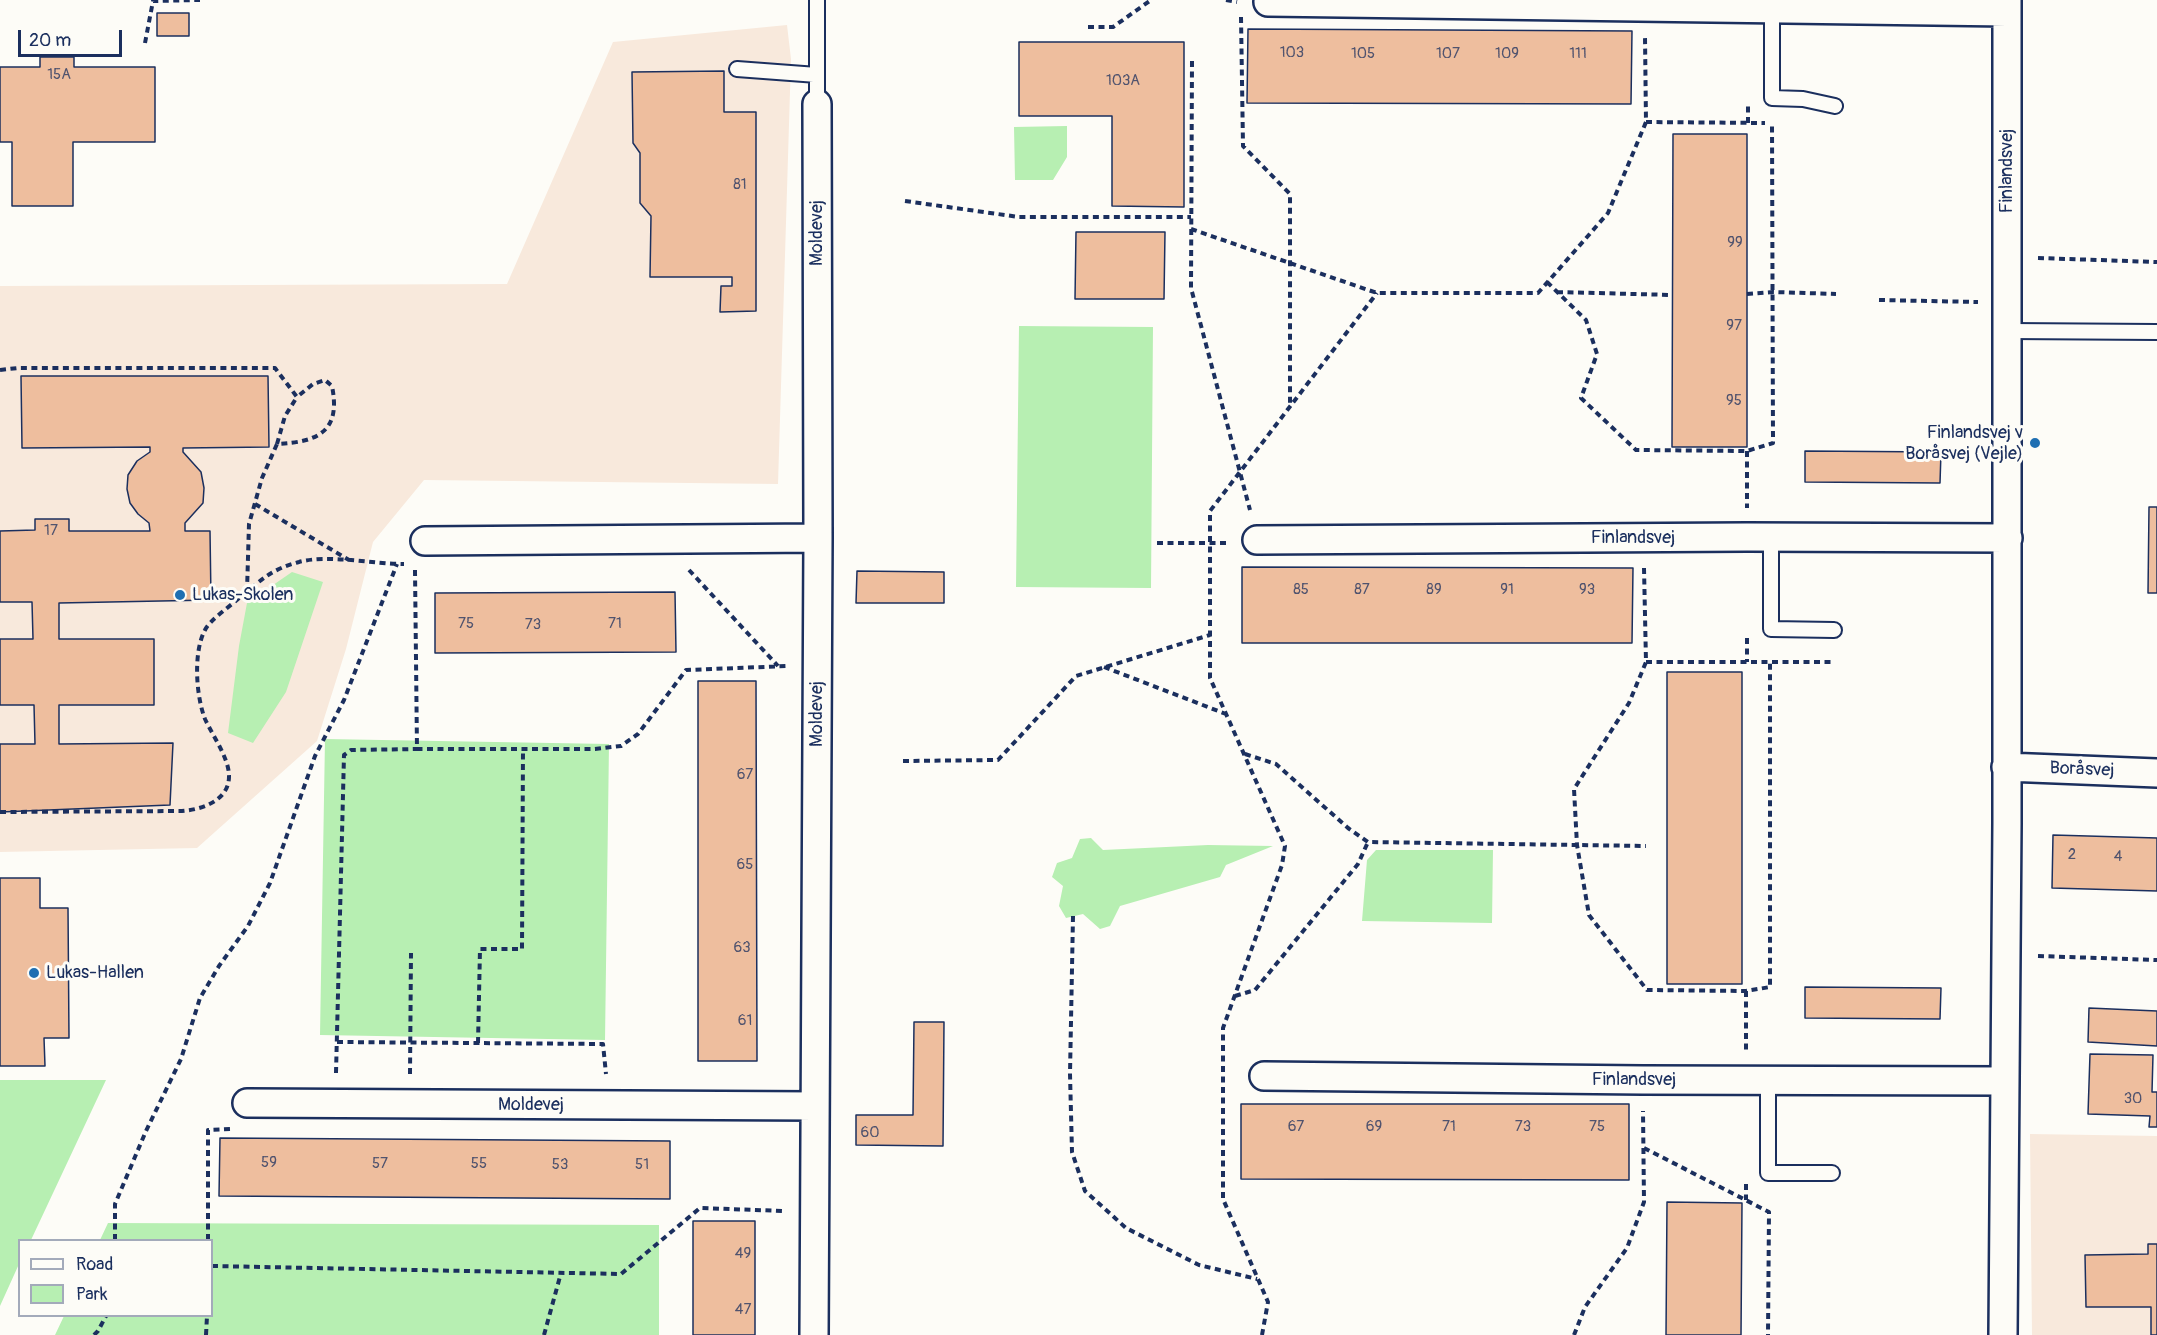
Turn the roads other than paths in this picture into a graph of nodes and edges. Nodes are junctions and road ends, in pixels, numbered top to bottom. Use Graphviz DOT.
graph roads {
  1 [pos="817,0"];
  2 [pos="1268,2"];
  3 [pos="2007,6"];
  4 [pos="1772,9"];
  5 [pos="737,69"];
  6 [pos="817,75"];
  7 [pos="817,104"];
  8 [pos="1834,106"];
  9 [pos="2008,331"];
  10 [pos="2157,332"];
  11 [pos="1771,537"];
  12 [pos="818,538"];
  13 [pos="2008,538"];
  14 [pos="1257,540"];
  15 [pos="421,552"];
  16 [pos="1834,630"];
  17 [pos="2006,767"];
  18 [pos="2157,773"];
  19 [pos="1264,1076"];
  20 [pos="1768,1079"];
  21 [pos="2004,1081"];
  22 [pos="247,1103"];
  23 [pos="815,1106"];
  24 [pos="1832,1173"];
  25 [pos="814,1335"];
  26 [pos="2003,1335"];
  1 -- 6 [label="lane, Moldevej"];
  2 -- 4 [label="street, Finlandsvej"];
  3 -- 4 [label="street, Finlandsvej"];
  3 -- 9 [label="street, Finlandsvej"];
  4 -- 8 [label="lane"];
  5 -- 6 [label="lane"];
  6 -- 7 [label="lane, Moldevej"];
  7 -- 12 [label="street, Moldevej"];
  9 -- 10 [label="lane"];
  9 -- 13 [label="street, Finlandsvej"];
  11 -- 13 [label="street, Finlandsvej"];
  11 -- 14 [label="street, Finlandsvej"];
  11 -- 16 [label="lane"];
  12 -- 15 [label="street"];
  12 -- 23 [label="street, Moldevej"];
  13 -- 17 [label="street, Finlandsvej"];
  17 -- 18 [label="street, Boråsvej"];
  17 -- 21 [label="street, Finlandsvej"];
  19 -- 20 [label="street, Finlandsvej"];
  20 -- 21 [label="street, Finlandsvej"];
  20 -- 24 [label="lane"];
  21 -- 26 [label="street, Finlandsvej"];
  22 -- 23 [label="street, Moldevej"];
  23 -- 25 [label="street, Moldevej"];
}
